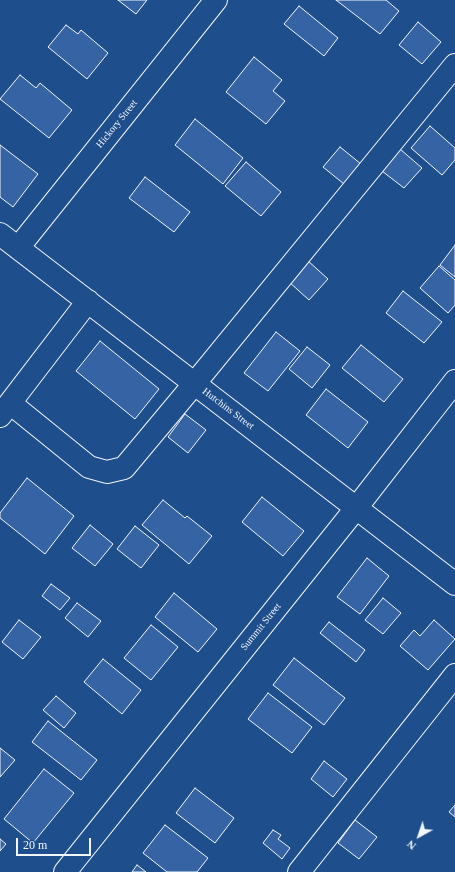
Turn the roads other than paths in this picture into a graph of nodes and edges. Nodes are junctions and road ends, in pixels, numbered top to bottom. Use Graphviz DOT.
graph roads {
  1 [pos="216,0"];
  2 [pos="455,65"];
  3 [pos="0,234"];
  4 [pos="18,248"];
  5 [pos="88,301"];
  6 [pos="455,381"];
  7 [pos="195,383"];
  8 [pos="5,409"];
  9 [pos="357,507"];
  10 [pos="455,584"];
  11 [pos="455,675"];
  12 [pos="65,872"];
  13 [pos="299,872"];
  1 -- 4 [label="street, Hickory Street"];
  2 -- 7 [label="street"];
  3 -- 4 [label="street, Hutchins Street"];
  4 -- 5 [label="street, Hutchins Street"];
  5 -- 7 [label="street, Hutchins Street"];
  5 -- 8 [label="street"];
  6 -- 9 [label="street, Summit Street"];
  7 -- 8 [label="street"];
  7 -- 9 [label="street, Hutchins Street"];
  9 -- 10 [label="street, Hutchins Street"];
  9 -- 12 [label="street, Summit Street"];
  11 -- 13 [label="street"];
}
